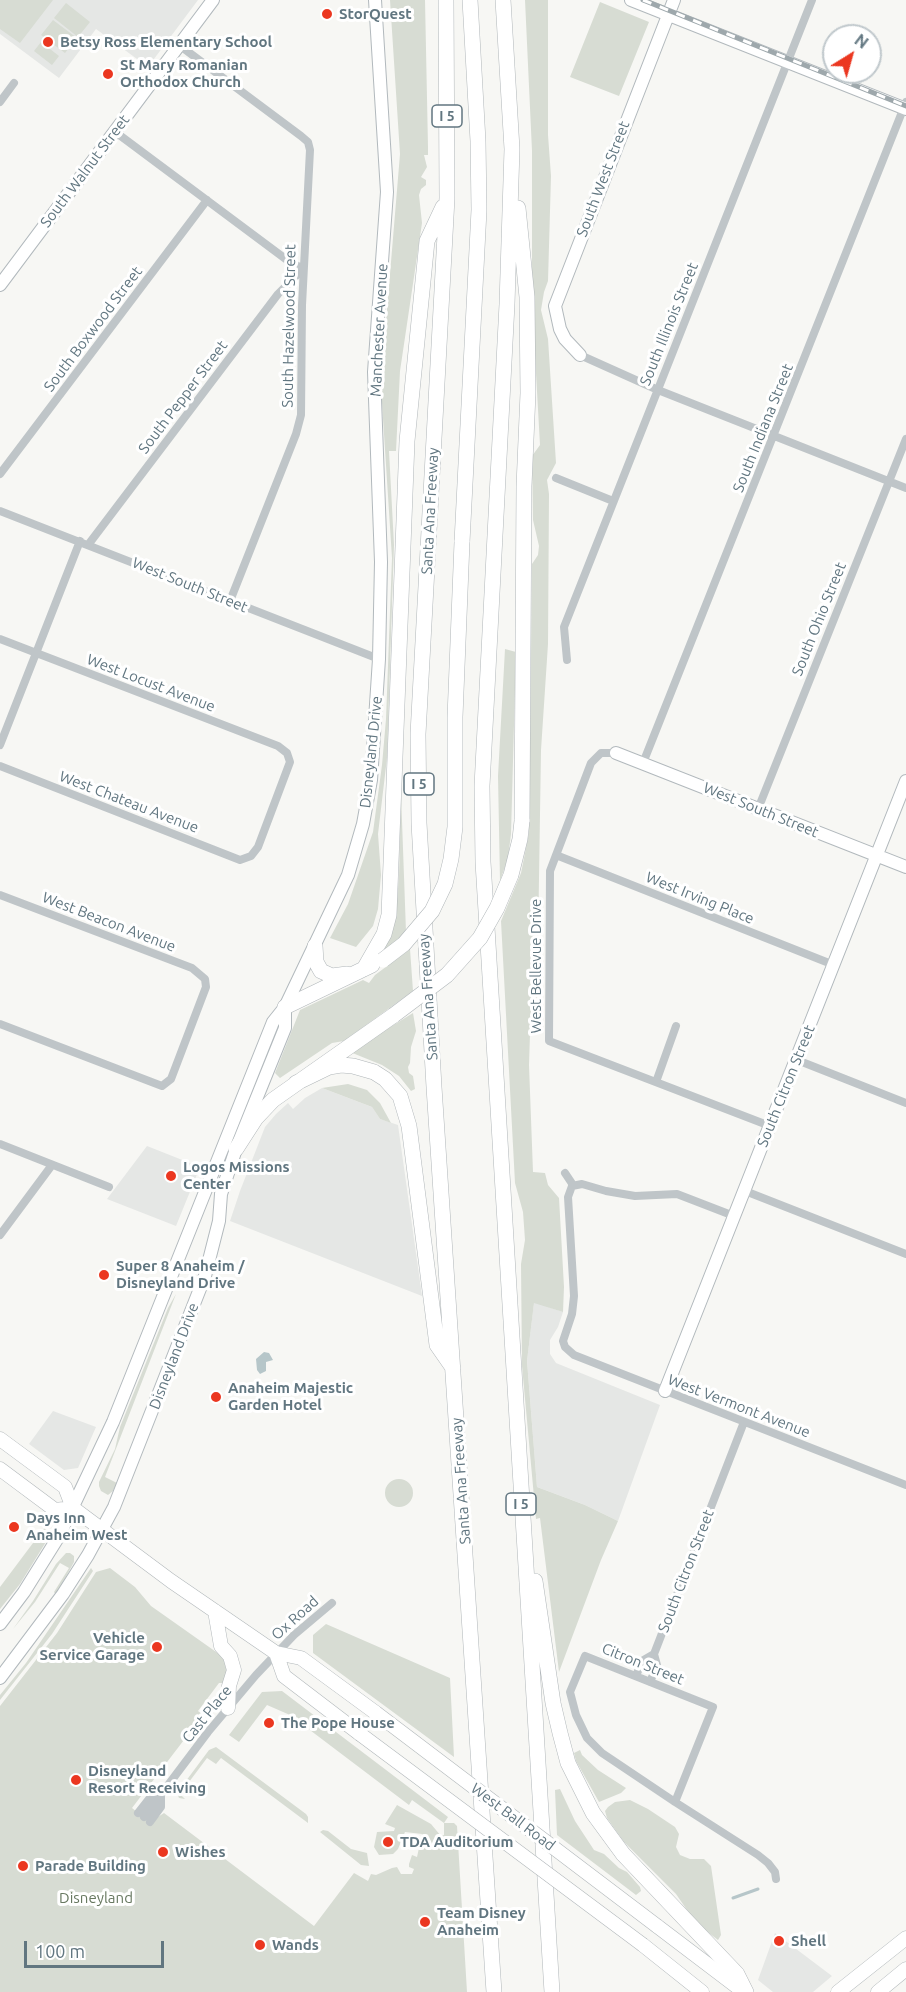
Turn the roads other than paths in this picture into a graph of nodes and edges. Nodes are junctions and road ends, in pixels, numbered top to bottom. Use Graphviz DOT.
graph roads {
  1 [pos="213,0"];
  2 [pos="375,0"];
  3 [pos="446,0"];
  4 [pos="470,0"];
  5 [pos="503,0"];
  6 [pos="631,0"];
  7 [pos="674,0"];
  8 [pos="812,0"];
  9 [pos="668,15"];
  10 [pos="179,45"];
  11 [pos="787,62"];
  12 [pos="14,83"];
  13 [pos="0,102"];
  14 [pos="905,106"];
  15 [pos="114,131"];
  16 [pos="512,149"];
  17 [pos="447,198"];
  18 [pos="207,200"];
  19 [pos="303,269"];
  20 [pos="0,285"];
  21 [pos="580,355"];
  22 [pos="658,390"];
  23 [pos="775,436"];
  24 [pos="906,439"];
  25 [pos="0,474"];
  26 [pos="556,478"];
  27 [pos="889,481"];
  28 [pos="906,488"];
  29 [pos="613,501"];
  30 [pos="0,512"];
  31 [pos="84,543"];
  32 [pos="230,601"];
  33 [pos="0,639"];
  34 [pos="36,653"];
  35 [pos="379,659"];
  36 [pos="567,660"];
  37 [pos="0,745"];
  38 [pos="616,753"];
  39 [pos="643,764"];
  40 [pos="0,766"];
  41 [pos="906,781"];
  42 [pos="758,809"];
  43 [pos="556,855"];
  44 [pos="877,856"];
  45 [pos="249,858"];
  46 [pos="906,867"];
  47 [pos="0,895"];
  48 [pos="315,946"];
  49 [pos="834,965"];
  50 [pos="359,971"];
  51 [pos="285,1007"];
  52 [pos="0,1024"];
  53 [pos="676,1026"];
  54 [pos="797,1060"];
  55 [pos="656,1082"];
  56 [pos="296,1083"];
  57 [pos="906,1103"];
  58 [pos="770,1126"];
  59 [pos="0,1144"];
  60 [pos="236,1149"];
  61 [pos="52,1165"];
  62 [pos="566,1173"];
  63 [pos="573,1185"];
  64 [pos="109,1187"];
  65 [pos="745,1191"];
  66 [pos="734,1216"];
  67 [pos="0,1236"];
  68 [pos="906,1254"];
  69 [pos="454,1370"];
  70 [pos="665,1391"];
  71 [pos="744,1422"];
  72 [pos="0,1439"];
  73 [pos="0,1469"];
  74 [pos="520,1480"];
  75 [pos="906,1485"];
  76 [pos="73,1508"];
  77 [pos="103,1529"];
  78 [pos="332,1603"];
  79 [pos="215,1611"];
  80 [pos="0,1624"];
  81 [pos="276,1653"];
  82 [pos="654,1653"];
  83 [pos="636,1676"];
  84 [pos="0,1678"];
  85 [pos="650,1682"];
  86 [pos="228,1708"];
  87 [pos="162,1793"];
  88 [pos="675,1802"];
  89 [pos="776,1878"];
  90 [pos="906,1938"];
  91 [pos="492,1962"];
  92 [pos="906,1968"];
  93 [pos="485,1992"];
  94 [pos="494,1992"];
  95 [pos="552,1992"];
  96 [pos="702,1992"];
  97 [pos="745,1992"];
  98 [pos="838,1992"];
  99 [pos="878,1992"];
  1 -- 10 [label="street, South Walnut Street"];
  2 -- 35 [label="street, Manchester Avenue"];
  3 -- 17 [label="highway, Santa Ana Freeway / I 5"];
  4 -- 50 [label="highway, bridge"];
  5 -- 16 [label="highway, I 5"];
  6 -- 9 [label="street"];
  7 -- 9 [label="street, South West Street"];
  8 -- 11 [label="street, South Illinois Street"];
  9 -- 11 [label="street"];
  9 -- 21 [label="street, South West Street"];
  10 -- 15 [label="street, South Walnut Street"];
  10 -- 19 [label="street, South Hazelwood Street"];
  11 -- 14 [label="street"];
  11 -- 22 [label="street, South Illinois Street"];
  12 -- 13 [label="street"];
  14 -- 23 [label="street, South Indiana Street"];
  15 -- 18 [label="street"];
  15 -- 20 [label="street, South Walnut Street"];
  16 -- 56 [label="highway, bridge"];
  16 -- 74 [label="highway, I 5"];
  17 -- 50 [label="highway"];
  17 -- 69 [label="highway, Santa Ana Freeway / I 5"];
  18 -- 19 [label="street"];
  18 -- 25 [label="street, South Boxwood Street"];
  19 -- 31 [label="street, South Pepper Street"];
  19 -- 32 [label="street, South Hazelwood Street"];
  21 -- 22 [label="street"];
  22 -- 23 [label="street"];
  22 -- 29 [label="street, South Illinois Street"];
  23 -- 27 [label="street"];
  23 -- 39 [label="street, South Indiana Street"];
  24 -- 27 [label="street, South Ohio Street"];
  26 -- 29 [label="street"];
  27 -- 28 [label="street"];
  27 -- 42 [label="street, South Ohio Street"];
  29 -- 36 [label="street, South Illinois Street"];
  30 -- 31 [label="street, West South Street"];
  31 -- 32 [label="street, West South Street"];
  31 -- 34 [label="street, South Pepper Street"];
  32 -- 35 [label="street, West South Street"];
  33 -- 34 [label="street, West Locust Avenue"];
  34 -- 37 [label="street, South Pepper Street"];
  34 -- 45 [label="street, West Locust Avenue"];
  35 -- 48 [label="street, Disneyland Drive"];
  38 -- 39 [label="street, West South Street"];
  38 -- 43 [label="street, West Bellevue Drive"];
  39 -- 42 [label="street, West South Street"];
  40 -- 45 [label="street, West Chateau Avenue"];
  41 -- 44 [label="street, South Citron Street"];
  42 -- 44 [label="street, West South Street"];
  43 -- 49 [label="street, West Irving Place"];
  43 -- 55 [label="street, West Bellevue Drive"];
  44 -- 46 [label="street, West South Street"];
  44 -- 49 [label="street, South Citron Street"];
  47 -- 52 [label="street, West Beacon Avenue"];
  48 -- 50 [label="highway"];
  48 -- 51 [label="street, Disneyland Drive"];
  49 -- 54 [label="street, South Citron Street"];
  50 -- 51 [label="highway"];
  51 -- 60 [label="street, Disneyland Drive"];
  51 -- 76 [label="street, Disneyland Drive"];
  53 -- 55 [label="street"];
  54 -- 57 [label="street"];
  54 -- 58 [label="street, South Citron Street"];
  55 -- 58 [label="street, West Bellevue Drive"];
  56 -- 60 [label="highway"];
  56 -- 69 [label="highway"];
  58 -- 65 [label="street, South Citron Street"];
  59 -- 61 [label="street"];
  60 -- 77 [label="street, Disneyland Drive"];
  61 -- 64 [label="street"];
  61 -- 67 [label="street"];
  62 -- 63 [label="street"];
  63 -- 66 [label="street"];
  63 -- 70 [label="street, West Vermont Avenue"];
  65 -- 66 [label="street, South Citron Street"];
  65 -- 68 [label="street"];
  66 -- 70 [label="street, South Citron Street"];
  69 -- 91 [label="highway, Santa Ana Freeway / I 5"];
  70 -- 71 [label="street, West Vermont Avenue"];
  71 -- 75 [label="street, West Vermont Avenue"];
  71 -- 82 [label="street, South Citron Street"];
  72 -- 76 [label="main road, West Ball Road"];
  73 -- 76 [label="main road, West Ball Road"];
  74 -- 95 [label="highway, I 5"];
  74 -- 97 [label="highway"];
  76 -- 77 [label="main road, West Ball Road"];
  76 -- 80 [label="street, Disneyland Drive"];
  77 -- 79 [label="main road, West Ball Road"];
  77 -- 84 [label="street, Disneyland Drive"];
  78 -- 81 [label="street, Ox Road"];
  79 -- 81 [label="main road, West Ball Road"];
  79 -- 86 [label="main road"];
  81 -- 86 [label="street, Cast Place"];
  81 -- 96 [label="main road, West Ball Road, bridge"];
  81 -- 97 [label="main road, West Ball Road, bridge"];
  82 -- 83 [label="street, South Citron Street"];
  82 -- 85 [label="street, South Citron Street"];
  83 -- 85 [label="street, Citron Street"];
  83 -- 88 [label="street, Citron Street"];
  85 -- 88 [label="street, Citron Street"];
  86 -- 87 [label="street, Cast Place"];
  87 -- 87 [label="street, Cast Place"];
  88 -- 89 [label="street, Citron Street"];
  90 -- 98 [label="main road"];
  91 -- 93 [label="highway"];
  91 -- 94 [label="highway, Santa Ana Freeway / I 5"];
  92 -- 99 [label="main road"];
}
